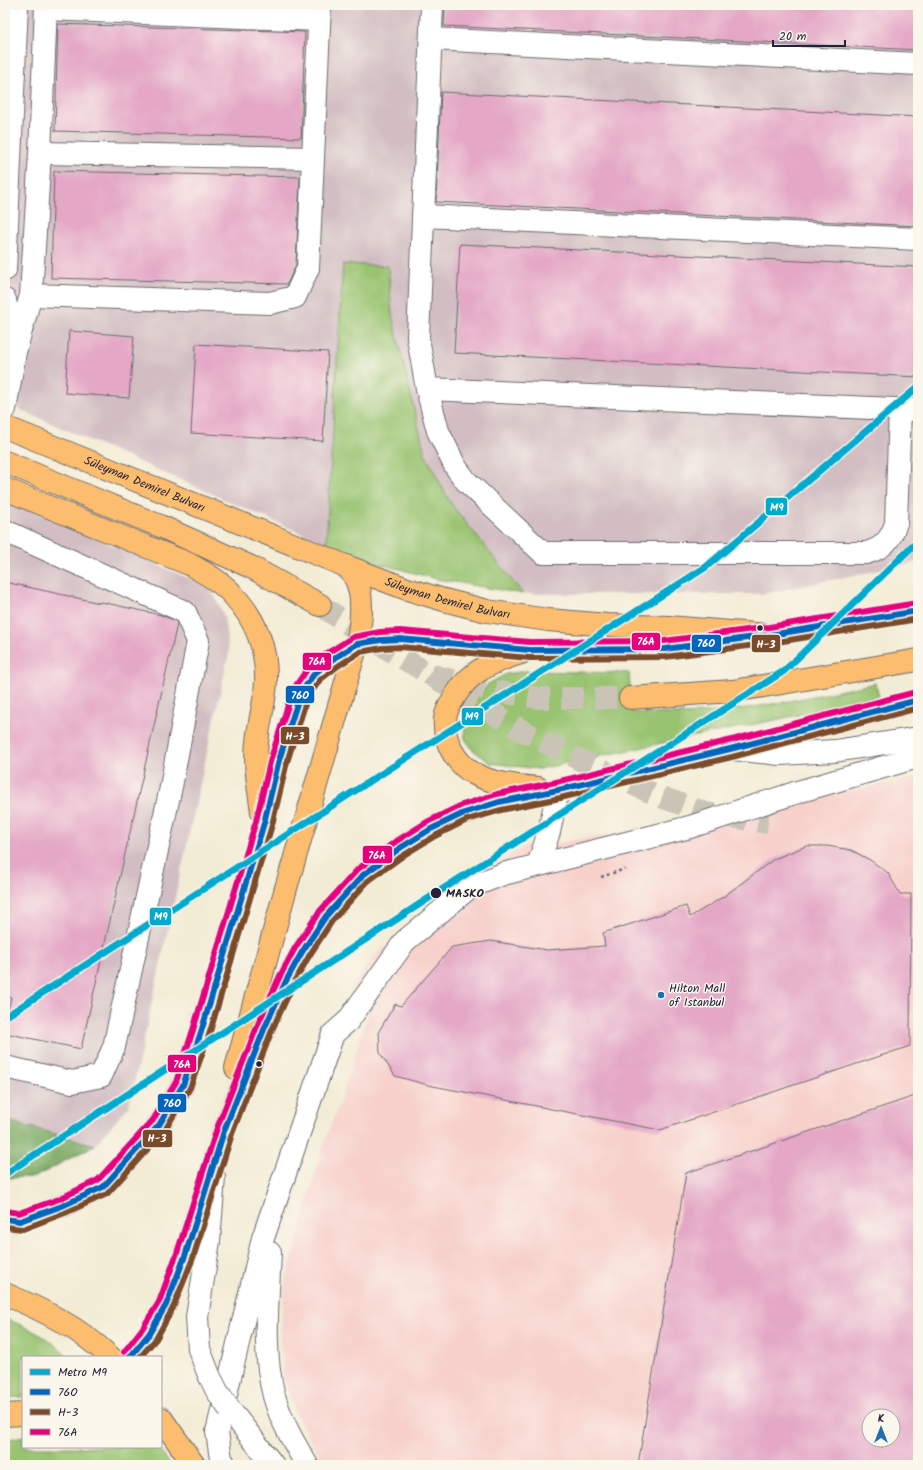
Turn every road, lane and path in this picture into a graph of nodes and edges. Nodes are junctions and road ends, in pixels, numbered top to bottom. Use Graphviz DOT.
graph roads {
  1 [pos="16,5"];
  2 [pos="432,5"];
  3 [pos="46,7"];
  4 [pos="320,12"];
  5 [pos="431,39"];
  6 [pos="918,64"];
  7 [pos="8,110"];
  8 [pos="40,153"];
  9 [pos="313,158"];
  10 [pos="423,216"];
  11 [pos="918,239"];
  12 [pos="5,258"];
  13 [pos="31,295"];
  14 [pos="5,300"];
  15 [pos="15,352"];
  16 [pos="427,389"];
  17 [pos="909,409"];
  18 [pos="5,410"];
  19 [pos="5,427"];
  20 [pos="5,462"];
  21 [pos="5,490"];
  22 [pos="5,531"];
  23 [pos="346,566"];
  24 [pos="320,605"];
  25 [pos="918,611"];
  26 [pos="770,635"];
  27 [pos="357,644"];
  28 [pos="530,650"];
  29 [pos="918,660"];
  30 [pos="630,698"];
  31 [pos="918,700"];
  32 [pos="918,738"];
  33 [pos="730,749"];
  34 [pos="918,757"];
  35 [pos="558,790"];
  36 [pos="264,823"];
  37 [pos="538,865"];
  38 [pos="5,1068"];
  39 [pos="224,1131"];
  40 [pos="214,1168"];
  41 [pos="273,1210"];
  42 [pos="5,1220"];
  43 [pos="5,1294"];
  44 [pos="109,1356"];
  45 [pos="131,1356"];
  46 [pos="22,1414"];
  47 [pos="5,1415"];
  48 [pos="162,1419"];
  49 [pos="194,1465"];
  50 [pos="225,1465"];
  51 [pos="273,1465"];
  52 [pos="307,1465"];
  1 -- 7 [label="lane"];
  2 -- 5 [label="lane"];
  3 -- 4 [label="lane"];
  3 -- 8 [label="lane"];
  4 -- 9 [label="lane"];
  5 -- 6 [label="lane"];
  5 -- 10 [label="lane"];
  7 -- 12 [label="lane"];
  8 -- 9 [label="lane"];
  8 -- 13 [label="lane"];
  9 -- 13 [label="lane"];
  10 -- 11 [label="lane"];
  10 -- 16 [label="lane"];
  13 -- 15 [label="lane"];
  14 -- 15 [label="lane"];
  15 -- 18 [label="lane"];
  16 -- 17 [label="lane"];
  16 -- 17 [label="lane"];
  19 -- 23 [label="main road, Süleyman Demirel Bulvarı"];
  20 -- 24 [label="main road"];
  21 -- 36 [label="main road"];
  22 -- 38 [label="lane"];
  23 -- 26 [label="main road, Süleyman Demirel Bulvarı"];
  23 -- 27 [label="main road"];
  25 -- 26 [label="main road, Süleyman Demirel Bulvarı"];
  26 -- 28 [label="main road"];
  27 -- 28 [label="main road"];
  27 -- 36 [label="main road"];
  27 -- 39 [label="main road"];
  28 -- 35 [label="main road"];
  29 -- 30 [label="main road"];
  31 -- 33 [label="main road"];
  32 -- 33 [label="lane"];
  33 -- 35 [label="main road"];
  34 -- 37 [label="lane"];
  35 -- 37 [label="lane"];
  35 -- 39 [label="main road"];
  36 -- 42 [label="main road"];
  37 -- 41 [label="lane"];
  39 -- 40 [label="main road"];
  40 -- 45 [label="main road"];
  40 -- 51 [label="lane, bridge"];
  41 -- 50 [label="lane"];
  41 -- 52 [label="lane"];
  43 -- 44 [label="main road"];
  46 -- 47 [label="main road"];
  48 -- 49 [label="main road"];
}
